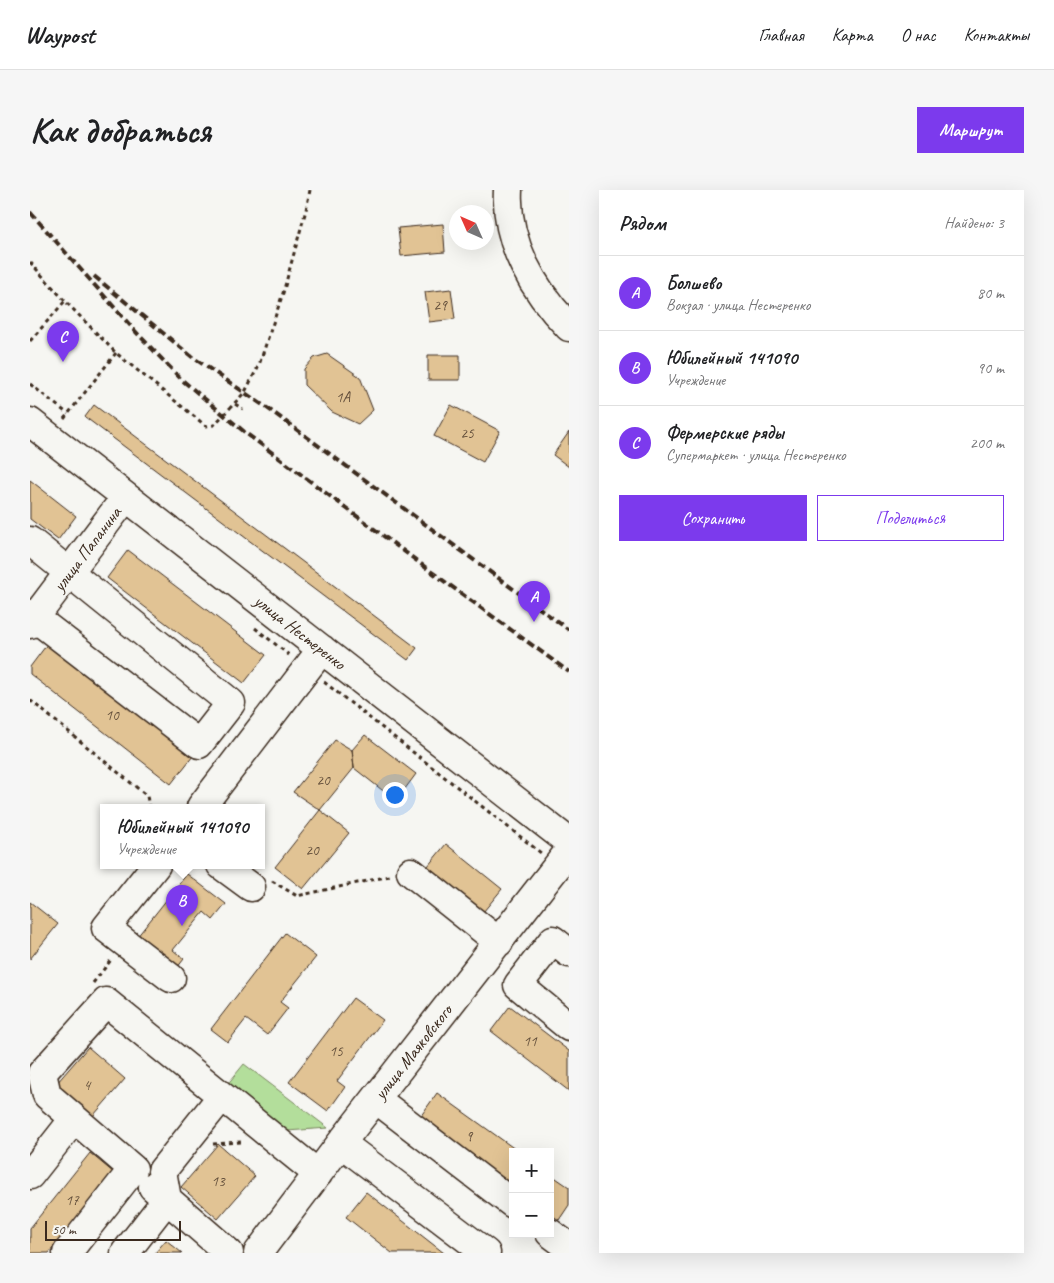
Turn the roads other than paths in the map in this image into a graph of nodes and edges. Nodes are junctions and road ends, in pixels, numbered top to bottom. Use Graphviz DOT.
graph roads {
  1 [pos="508,190"];
  2 [pos="569,327"];
  3 [pos="40,430"];
  4 [pos="126,498"];
  5 [pos="30,541"];
  6 [pos="69,572"];
  7 [pos="32,618"];
  8 [pos="322,649"];
  9 [pos="203,804"];
  10 [pos="569,842"];
  11 [pos="569,851"];
  12 [pos="153,869"];
  13 [pos="411,872"];
  14 [pos="499,942"];
  15 [pos="569,953"];
  16 [pos="171,978"];
  17 [pos="569,1027"];
  18 [pos="222,1096"];
  19 [pos="376,1099"];
  20 [pos="74,1119"];
  21 [pos="341,1143"];
  22 [pos="133,1170"];
  23 [pos="318,1174"];
  24 [pos="30,1175"];
  25 [pos="167,1199"];
  26 [pos="509,1201"];
  27 [pos="554,1235"];
  28 [pos="569,1247"];
  29 [pos="266,1250"];
  30 [pos="67,1253"];
  31 [pos="125,1253"];
  32 [pos="229,1253"];
  33 [pos="486,1253"];
  1 -- 2 [label="street"];
  3 -- 4 [label="street, улица Нестеренко"];
  4 -- 6 [label="street, улица Папанина"];
  4 -- 8 [label="street, улица Нестеренко"];
  5 -- 6 [label="street"];
  6 -- 7 [label="street, улица Папанина"];
  6 -- 7 [label="street"];
  8 -- 9 [label="street"];
  8 -- 10 [label="street, улица Нестеренко"];
  11 -- 14 [label="street, улица Маяковского"];
  12 -- 16 [label="street"];
  13 -- 14 [label="street"];
  14 -- 19 [label="street, улица Маяковского"];
  15 -- 17 [label="street"];
  18 -- 20 [label="street"];
  18 -- 23 [label="street"];
  18 -- 25 [label="street"];
  19 -- 21 [label="street, улица Маяковского"];
  19 -- 26 [label="street"];
  20 -- 22 [label="street"];
  20 -- 24 [label="street"];
  21 -- 23 [label="street, улица Маяковского"];
  21 -- 33 [label="street"];
  22 -- 25 [label="street"];
  22 -- 30 [label="street"];
  23 -- 29 [label="street, улица Маяковского"];
  25 -- 31 [label="street"];
  25 -- 32 [label="street"];
  27 -- 28 [label="street"];
}
